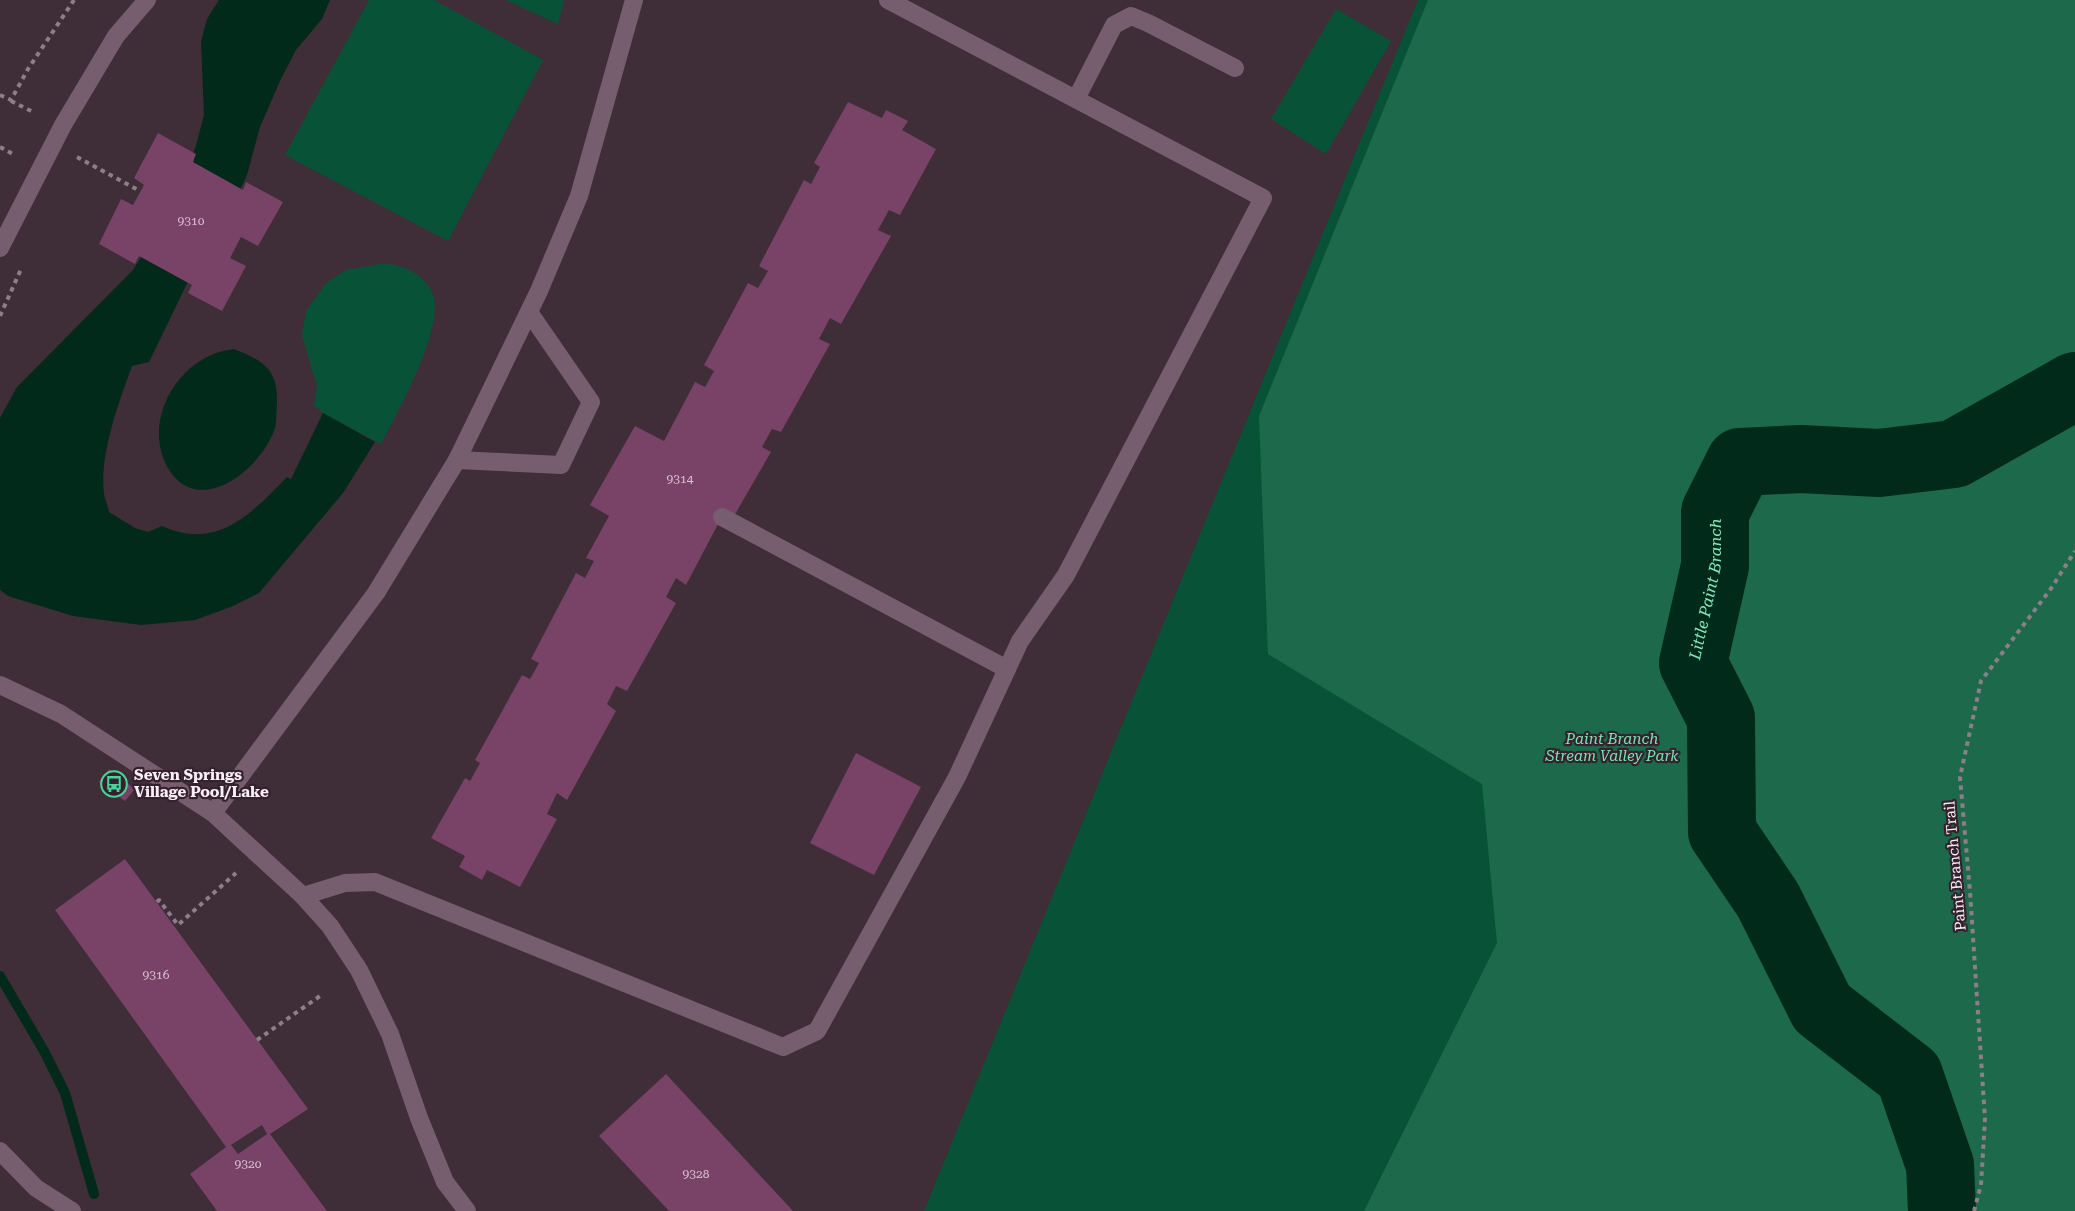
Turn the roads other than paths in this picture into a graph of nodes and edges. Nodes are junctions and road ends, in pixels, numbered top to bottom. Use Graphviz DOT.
graph roads {
  1 [pos="147,0"];
  2 [pos="634,0"];
  3 [pos="888,0"];
  4 [pos="1235,68"];
  5 [pos="1076,99"];
  6 [pos="0,248"];
  7 [pos="529,312"];
  8 [pos="457,460"];
  9 [pos="722,517"];
  10 [pos="1007,669"];
  11 [pos="0,685"];
  12 [pos="213,813"];
  13 [pos="303,897"];
  14 [pos="0,1151"];
  15 [pos="72,1211"];
  16 [pos="467,1211"];
  1 -- 6 [label="lane"];
  2 -- 7 [label="lane"];
  3 -- 5 [label="lane"];
  4 -- 5 [label="lane"];
  5 -- 10 [label="lane"];
  7 -- 8 [label="lane"];
  7 -- 8 [label="lane"];
  8 -- 12 [label="lane"];
  9 -- 10 [label="lane"];
  10 -- 13 [label="lane"];
  11 -- 12 [label="lane"];
  12 -- 13 [label="lane"];
  13 -- 16 [label="lane"];
  14 -- 15 [label="lane"];
}
